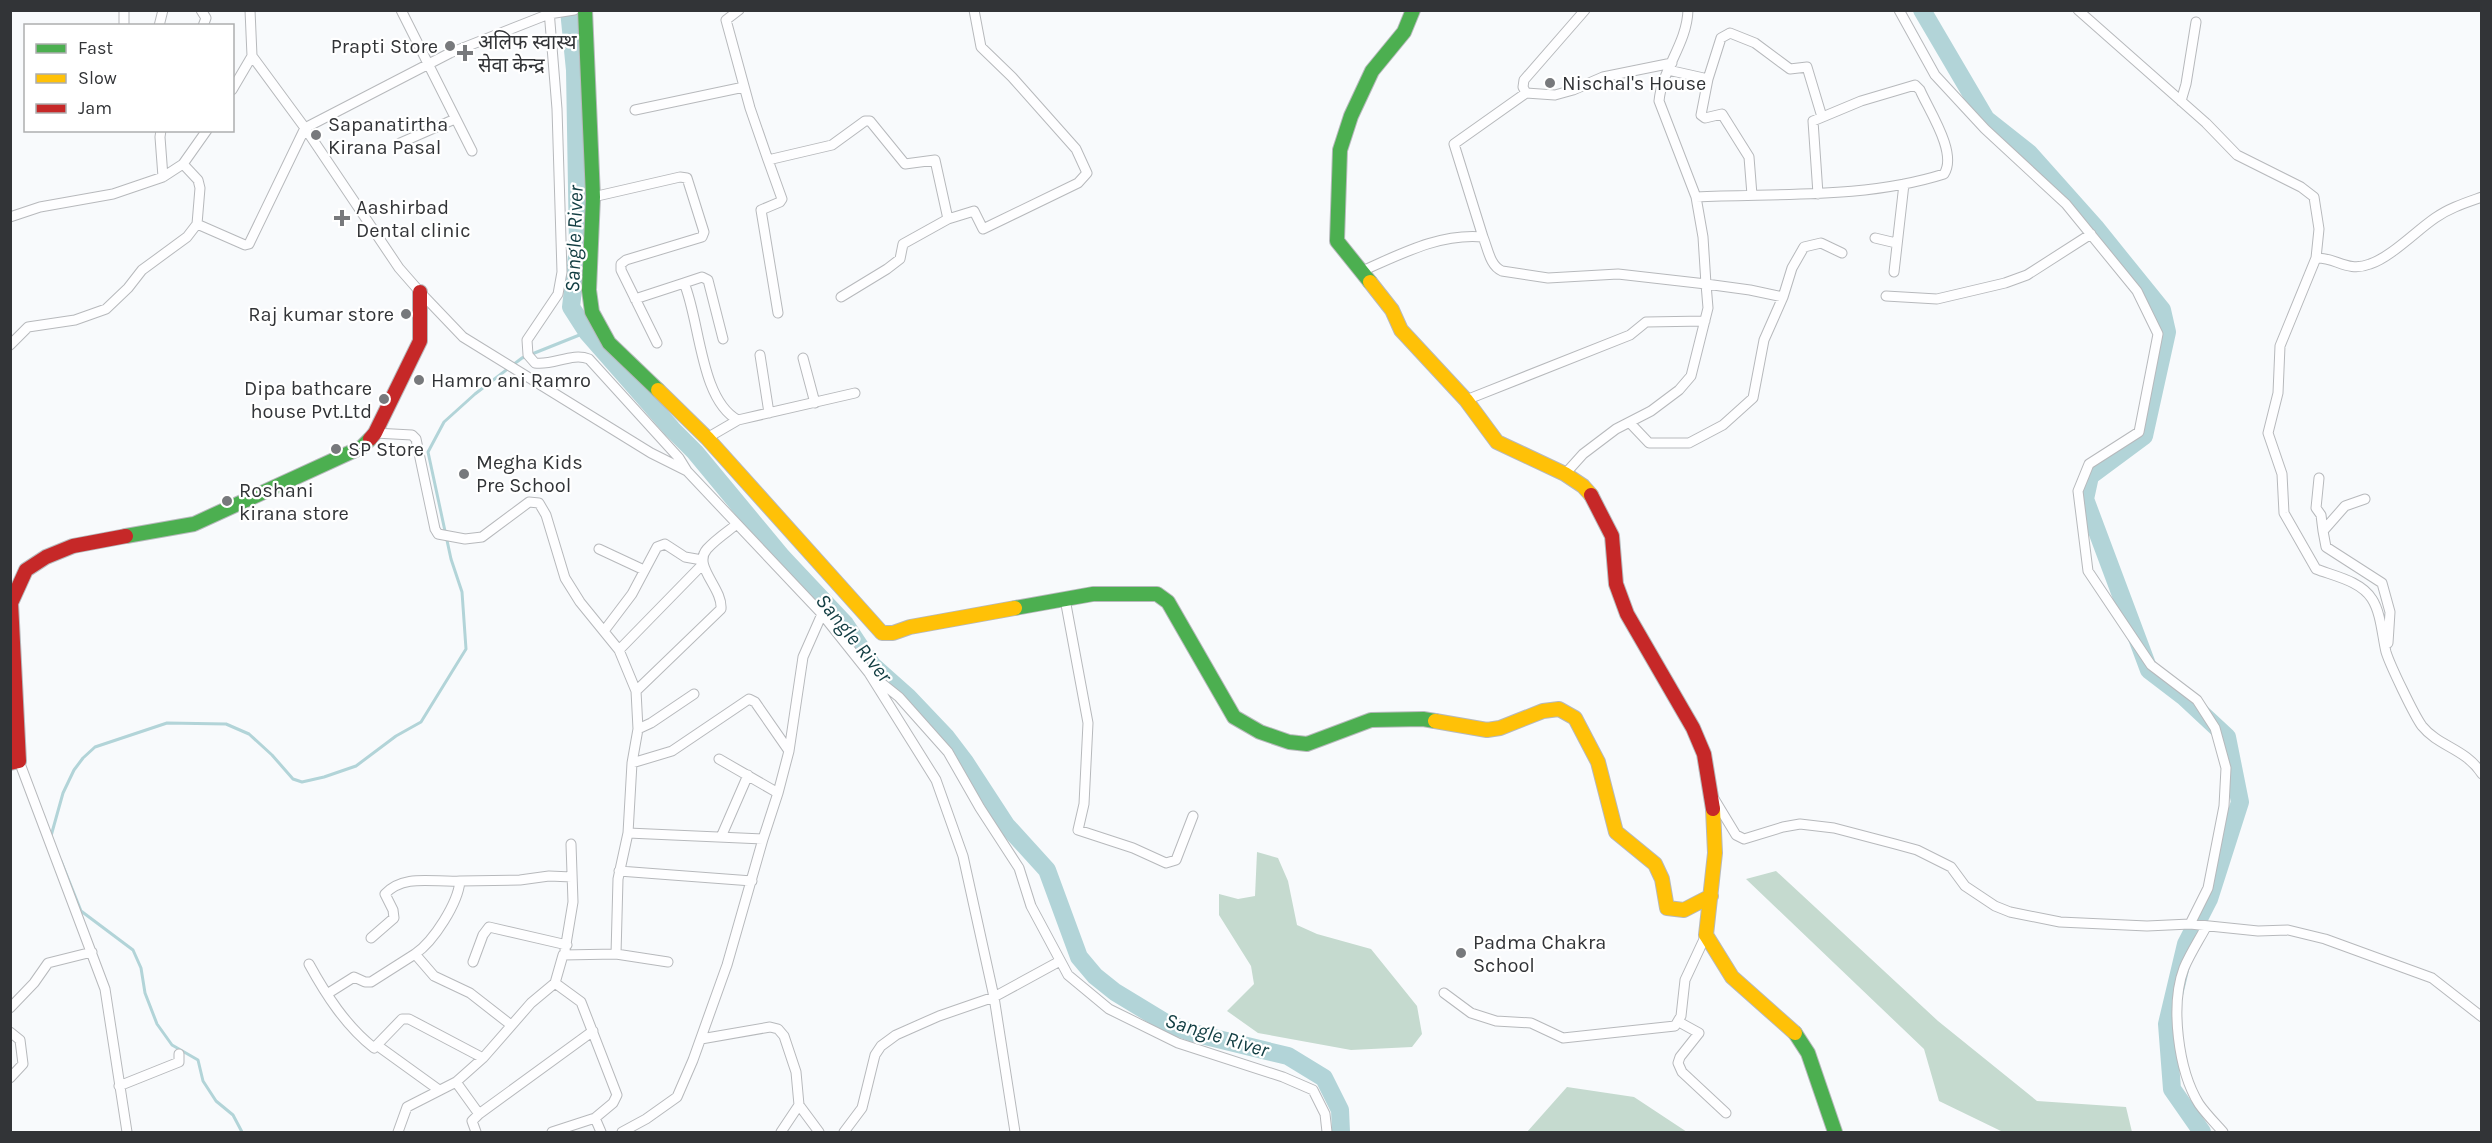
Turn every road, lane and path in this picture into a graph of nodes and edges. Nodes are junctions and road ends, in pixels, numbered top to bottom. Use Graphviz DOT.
graph roads {
  1 [pos="201,10"];
  2 [pos="250,10"];
  3 [pos="401,10"];
  4 [pos="574,10"];
  5 [pos="585,10"];
  6 [pos="739,10"];
  7 [pos="974,10"];
  8 [pos="1413,10"];
  9 [pos="1585,10"];
  10 [pos="1688,10"];
  11 [pos="1899,10"];
  12 [pos="2078,10"];
  13 [pos="551,13"];
  14 [pos="2196,22"];
  15 [pos="204,24"];
  16 [pos="252,56"];
  17 [pos="428,65"];
  18 [pos="1670,67"];
  19 [pos="1708,79"];
  20 [pos="234,87"];
  21 [pos="744,87"];
  22 [pos="1526,93"];
  23 [pos="2181,101"];
  24 [pos="635,110"];
  25 [pos="1822,117"];
  26 [pos="455,119"];
  27 [pos="305,128"];
  28 [pos="161,132"];
  29 [pos="206,132"];
  30 [pos="400,143"];
  31 [pos="472,151"];
  32 [pos="768,160"];
  33 [pos="183,164"];
  34 [pos="163,177"];
  35 [pos="1904,184"];
  36 [pos="1818,194"];
  37 [pos="1752,195"];
  38 [pos="593,196"];
  39 [pos="1696,197"];
  40 [pos="2481,197"];
  41 [pos="10,217"];
  42 [pos="948,219"];
  43 [pos="197,224"];
  44 [pos="2091,234"];
  45 [pos="1483,237"];
  46 [pos="1875,237"];
  47 [pos="1896,243"];
  48 [pos="1842,253"];
  49 [pos="2316,258"];
  50 [pos="1362,271"];
  51 [pos="1894,272"];
  52 [pos="684,283"];
  53 [pos="1706,284"];
  54 [pos="420,292"];
  55 [pos="1886,296"];
  56 [pos="841,297"];
  57 [pos="1783,297"];
  58 [pos="635,299"];
  59 [pos="778,313"];
  60 [pos="1705,321"];
  61 [pos="723,339"];
  62 [pos="657,343"];
  63 [pos="10,345"];
  64 [pos="759,355"];
  65 [pos="802,358"];
  66 [pos="855,393"];
  67 [pos="1466,400"];
  68 [pos="815,404"];
  69 [pos="769,413"];
  70 [pos="738,420"];
  71 [pos="1630,423"];
  72 [pos="375,433"];
  73 [pos="706,438"];
  74 [pos="687,471"];
  75 [pos="1565,474"];
  76 [pos="2319,478"];
  77 [pos="2366,499"];
  78 [pos="737,524"];
  79 [pos="2323,531"];
  80 [pos="599,549"];
  81 [pos="702,563"];
  82 [pos="644,570"];
  83 [pos="1065,599"];
  84 [pos="822,614"];
  85 [pos="604,631"];
  86 [pos="619,650"];
  87 [pos="2387,653"];
  88 [pos="869,673"];
  89 [pos="636,691"];
  90 [pos="694,694"];
  91 [pos="638,729"];
  92 [pos="789,751"];
  93 [pos="719,759"];
  94 [pos="15,762"];
  95 [pos="632,762"];
  96 [pos="2481,774"];
  97 [pos="748,775"];
  98 [pos="778,793"];
  99 [pos="1712,795"];
  100 [pos="1193,816"];
  101 [pos="628,833"];
  102 [pos="721,837"];
  103 [pos="762,839"];
  104 [pos="571,844"];
  105 [pos="619,871"];
  106 [pos="572,877"];
  107 [pos="460,881"];
  108 [pos="752,881"];
  109 [pos="1711,896"];
  110 [pos="2197,925"];
  111 [pos="1706,935"];
  112 [pos="371,938"];
  113 [pos="567,945"];
  114 [pos="92,952"];
  115 [pos="415,954"];
  116 [pos="616,954"];
  117 [pos="563,955"];
  118 [pos="1060,961"];
  119 [pos="473,962"];
  120 [pos="668,962"];
  121 [pos="309,964"];
  122 [pos="555,983"];
  123 [pos="1444,993"];
  124 [pos="327,994"];
  125 [pos="994,997"];
  126 [pos="10,1008"];
  127 [pos="2481,1017"];
  128 [pos="1679,1022"];
  129 [pos="511,1025"];
  130 [pos="593,1031"];
  131 [pos="10,1032"];
  132 [pos="701,1039"];
  133 [pos="378,1046"];
  134 [pos="179,1054"];
  135 [pos="483,1058"];
  136 [pos="10,1078"];
  137 [pos="456,1082"];
  138 [pos="119,1086"];
  139 [pos="439,1090"];
  140 [pos="799,1105"];
  141 [pos="1726,1113"];
  142 [pos="479,1114"];
  143 [pos="595,1118"];
  144 [pos="127,1132"];
  145 [pos="398,1132"];
  146 [pos="476,1132"];
  147 [pos="552,1132"];
  148 [pos="601,1132"];
  149 [pos="622,1132"];
  150 [pos="781,1132"];
  151 [pos="819,1132"];
  152 [pos="844,1132"];
  153 [pos="1016,1132"];
  154 [pos="1327,1132"];
  155 [pos="1835,1132"];
  156 [pos="2223,1132"];
  1 -- 15 [label="street"];
  2 -- 16 [label="street"];
  3 -- 17 [label="street"];
  4 -- 13 [label="street"];
  5 -- 38 [label="street"];
  6 -- 21 [label="street"];
  7 -- 42 [label="street"];
  8 -- 50 [label="street"];
  9 -- 22 [label="street"];
  10 -- 18 [label="street"];
  11 -- 44 [label="street"];
  12 -- 23 [label="street"];
  13 -- 17 [label="street"];
  13 -- 74 [label="street"];
  14 -- 23 [label="street"];
  16 -- 20 [label="street"];
  16 -- 27 [label="street"];
  17 -- 26 [label="street"];
  17 -- 27 [label="street"];
  18 -- 19 [label="street"];
  18 -- 22 [label="street"];
  18 -- 39 [label="street"];
  19 -- 25 [label="street"];
  19 -- 37 [label="street"];
  21 -- 24 [label="street"];
  21 -- 32 [label="street"];
  22 -- 45 [label="street"];
  23 -- 49 [label="street"];
  25 -- 35 [label="street"];
  25 -- 36 [label="street"];
  26 -- 30 [label="street"];
  26 -- 31 [label="street"];
  27 -- 43 [label="street"];
  27 -- 54 [label="street"];
  28 -- 34 [label="street"];
  29 -- 33 [label="street"];
  32 -- 42 [label="street"];
  32 -- 59 [label="street"];
  33 -- 34 [label="street"];
  33 -- 43 [label="street"];
  34 -- 41 [label="street"];
  35 -- 36 [label="street"];
  35 -- 47 [label="street"];
  36 -- 37 [label="street"];
  37 -- 39 [label="street"];
  38 -- 58 [label="street"];
  38 -- 73 [label="street"];
  39 -- 53 [label="street"];
  40 -- 49 [label="street"];
  42 -- 56 [label="street"];
  43 -- 63 [label="street"];
  44 -- 55 [label="street"];
  44 -- 110 [label="street"];
  45 -- 50 [label="street"];
  45 -- 53 [label="street"];
  46 -- 47 [label="street"];
  47 -- 51 [label="street"];
  48 -- 57 [label="street"];
  49 -- 87 [label="street"];
  50 -- 67 [label="street"];
  52 -- 58 [label="street"];
  52 -- 61 [label="street"];
  52 -- 70 [label="street"];
  53 -- 57 [label="street"];
  53 -- 60 [label="street"];
  54 -- 72 [label="street"];
  54 -- 74 [label="street"];
  57 -- 71 [label="street"];
  58 -- 62 [label="street"];
  60 -- 67 [label="street"];
  60 -- 71 [label="street"];
  64 -- 69 [label="street"];
  65 -- 68 [label="street"];
  66 -- 68 [label="street"];
  67 -- 75 [label="street"];
  68 -- 69 [label="street"];
  69 -- 70 [label="street"];
  70 -- 73 [label="street"];
  71 -- 75 [label="street"];
  72 -- 85 [label="street"];
  72 -- 94 [label="street"];
  73 -- 83 [label="street"];
  74 -- 78 [label="street"];
  75 -- 99 [label="street"];
  76 -- 79 [label="street"];
  77 -- 79 [label="street"];
  78 -- 81 [label="street"];
  78 -- 84 [label="street"];
  79 -- 87 [label="street"];
  80 -- 82 [label="street"];
  81 -- 82 [label="street"];
  81 -- 86 [label="street"];
  81 -- 89 [label="street"];
  82 -- 85 [label="street"];
  83 -- 100 [label="street"];
  83 -- 109 [label="street"];
  84 -- 88 [label="street"];
  84 -- 92 [label="street"];
  85 -- 86 [label="street"];
  86 -- 89 [label="street"];
  87 -- 96 [label="street"];
  88 -- 118 [label="street"];
  88 -- 125 [label="street"];
  89 -- 91 [label="street"];
  90 -- 91 [label="street"];
  91 -- 95 [label="street"];
  92 -- 95 [label="street"];
  92 -- 98 [label="street"];
  93 -- 97 [label="street"];
  94 -- 114 [label="street"];
  95 -- 101 [label="street"];
  97 -- 98 [label="street"];
  97 -- 102 [label="street"];
  98 -- 103 [label="street"];
  99 -- 109 [label="street"];
  99 -- 110 [label="street"];
  101 -- 102 [label="street"];
  101 -- 105 [label="street"];
  102 -- 103 [label="street"];
  103 -- 108 [label="street"];
  104 -- 106 [label="street"];
  105 -- 108 [label="street"];
  105 -- 116 [label="street"];
  106 -- 107 [label="street"];
  106 -- 113 [label="street"];
  107 -- 112 [label="street"];
  107 -- 115 [label="street"];
  108 -- 132 [label="street"];
  109 -- 111 [label="street"];
  110 -- 127 [label="street"];
  110 -- 156 [label="street"];
  111 -- 128 [label="street"];
  111 -- 155 [label="street"];
  113 -- 117 [label="street"];
  113 -- 119 [label="street"];
  114 -- 126 [label="street"];
  114 -- 138 [label="street"];
  115 -- 124 [label="street"];
  115 -- 129 [label="street"];
  116 -- 117 [label="street"];
  116 -- 120 [label="street"];
  117 -- 122 [label="street"];
  118 -- 125 [label="street"];
  118 -- 154 [label="street"];
  121 -- 124 [label="street"];
  122 -- 129 [label="street"];
  122 -- 130 [label="street"];
  123 -- 128 [label="street"];
  124 -- 133 [label="street"];
  125 -- 152 [label="street"];
  125 -- 153 [label="street"];
  128 -- 141 [label="street"];
  129 -- 135 [label="street"];
  130 -- 142 [label="street"];
  130 -- 143 [label="street"];
  131 -- 136 [label="street"];
  132 -- 140 [label="street"];
  132 -- 149 [label="street"];
  133 -- 135 [label="street"];
  133 -- 139 [label="street"];
  134 -- 138 [label="street"];
  135 -- 137 [label="street"];
  137 -- 139 [label="street"];
  137 -- 142 [label="street"];
  138 -- 144 [label="street"];
  139 -- 145 [label="street"];
  140 -- 150 [label="street"];
  140 -- 151 [label="street"];
  142 -- 146 [label="street"];
  143 -- 147 [label="street"];
  143 -- 148 [label="street"];
}
